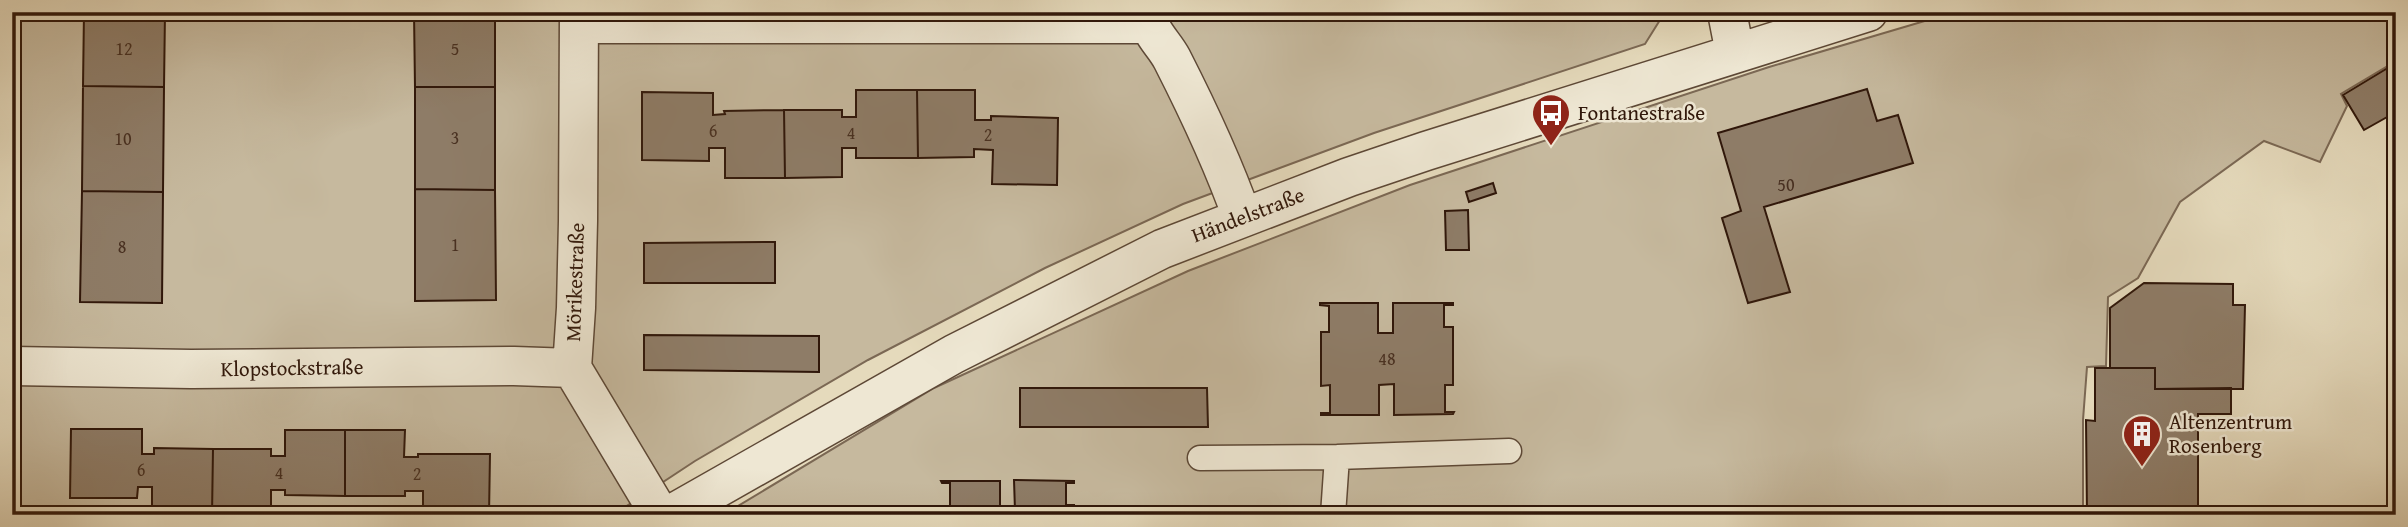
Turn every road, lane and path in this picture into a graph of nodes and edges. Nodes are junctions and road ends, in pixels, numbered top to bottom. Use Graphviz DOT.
graph roads {
  1 [pos="1727,12"];
  2 [pos="1868,12"];
  3 [pos="579,18"];
  4 [pos="794,18"];
  5 [pos="1148,18"];
  6 [pos="1735,52"];
  7 [pos="1242,217"];
  8 [pos="12,366"];
  9 [pos="572,368"];
  10 [pos="1509,451"];
  11 [pos="1337,457"];
  12 [pos="1200,458"];
  13 [pos="660,515"];
  14 [pos="670,515"];
  15 [pos="1333,515"];
  1 -- 6 [label="street"];
  2 -- 6 [label="street, Händelstraße"];
  3 -- 4 [label="street, Mörikestraße"];
  3 -- 9 [label="street, Mörikestraße"];
  4 -- 5 [label="street, Mörikestraße"];
  5 -- 7 [label="street"];
  6 -- 7 [label="street, Händelstraße"];
  7 -- 14 [label="street, Händelstraße"];
  8 -- 9 [label="street, Klopstockstraße"];
  9 -- 13 [label="street, Mörikestraße"];
  10 -- 11 [label="lane"];
  11 -- 12 [label="lane"];
  11 -- 15 [label="lane"];
}
